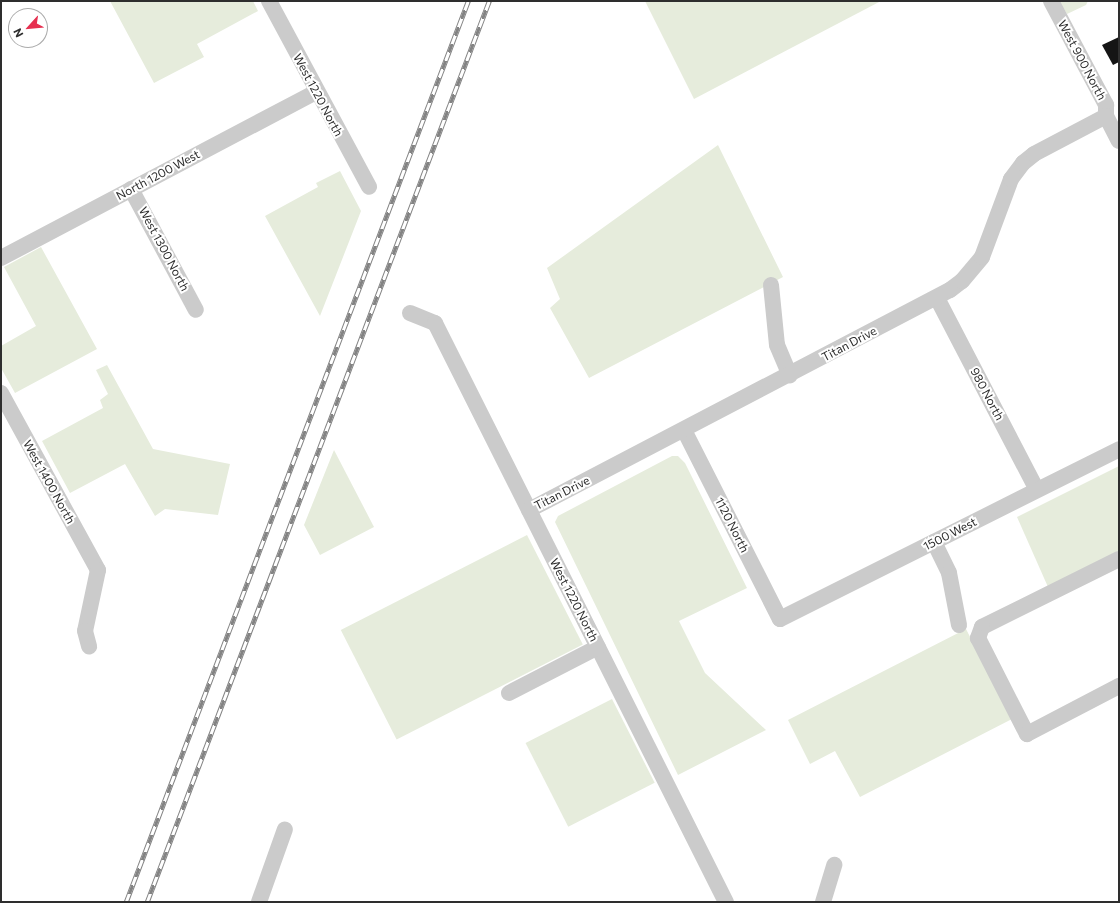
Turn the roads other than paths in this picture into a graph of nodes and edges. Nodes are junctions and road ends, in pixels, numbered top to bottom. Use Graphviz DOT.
graph roads {
  1 [pos="268,1"];
  2 [pos="1051,1"];
  3 [pos="316,92"];
  4 [pos="1110,106"];
  5 [pos="1119,141"];
  6 [pos="369,187"];
  7 [pos="131,189"];
  8 [pos="1,258"];
  9 [pos="771,285"];
  10 [pos="937,298"];
  11 [pos="196,310"];
  12 [pos="410,313"];
  13 [pos="790,375"];
  14 [pos="1,394"];
  15 [pos="684,430"];
  16 [pos="1119,449"];
  17 [pos="1037,490"];
  18 [pos="529,510"];
  19 [pos="934,542"];
  20 [pos="1119,559"];
  21 [pos="780,619"];
  22 [pos="960,624"];
  23 [pos="88,646"];
  24 [pos="598,648"];
  25 [pos="1119,686"];
  26 [pos="509,692"];
  27 [pos="286,829"];
  28 [pos="834,865"];
  29 [pos="259,902"];
  30 [pos="726,902"];
  31 [pos="824,902"];
  1 -- 3 [label="street, West 1220 North"];
  2 -- 4 [label="street, West 900 North"];
  3 -- 6 [label="street, West 1220 North"];
  3 -- 7 [label="street, North 1200 West"];
  4 -- 5 [label="street, West 900 North"];
  4 -- 10 [label="street, Titan Drive"];
  7 -- 8 [label="street, North 1200 West"];
  7 -- 11 [label="street, West 1300 North"];
  9 -- 13 [label="street"];
  10 -- 13 [label="street, Titan Drive"];
  10 -- 17 [label="street, 980 North"];
  12 -- 18 [label="street, West 1220 North"];
  13 -- 15 [label="street, Titan Drive"];
  14 -- 23 [label="street, West 1400 North"];
  15 -- 18 [label="street, Titan Drive"];
  15 -- 21 [label="street, 1120 North"];
  16 -- 17 [label="street, 1500 West"];
  17 -- 19 [label="street, 1500 West"];
  18 -- 24 [label="street, West 1220 North"];
  19 -- 21 [label="street, 1500 West"];
  19 -- 22 [label="street"];
  20 -- 25 [label="street"];
  24 -- 26 [label="street"];
  24 -- 30 [label="street, West 1220 North"];
  27 -- 29 [label="street"];
  28 -- 31 [label="street"];
}
